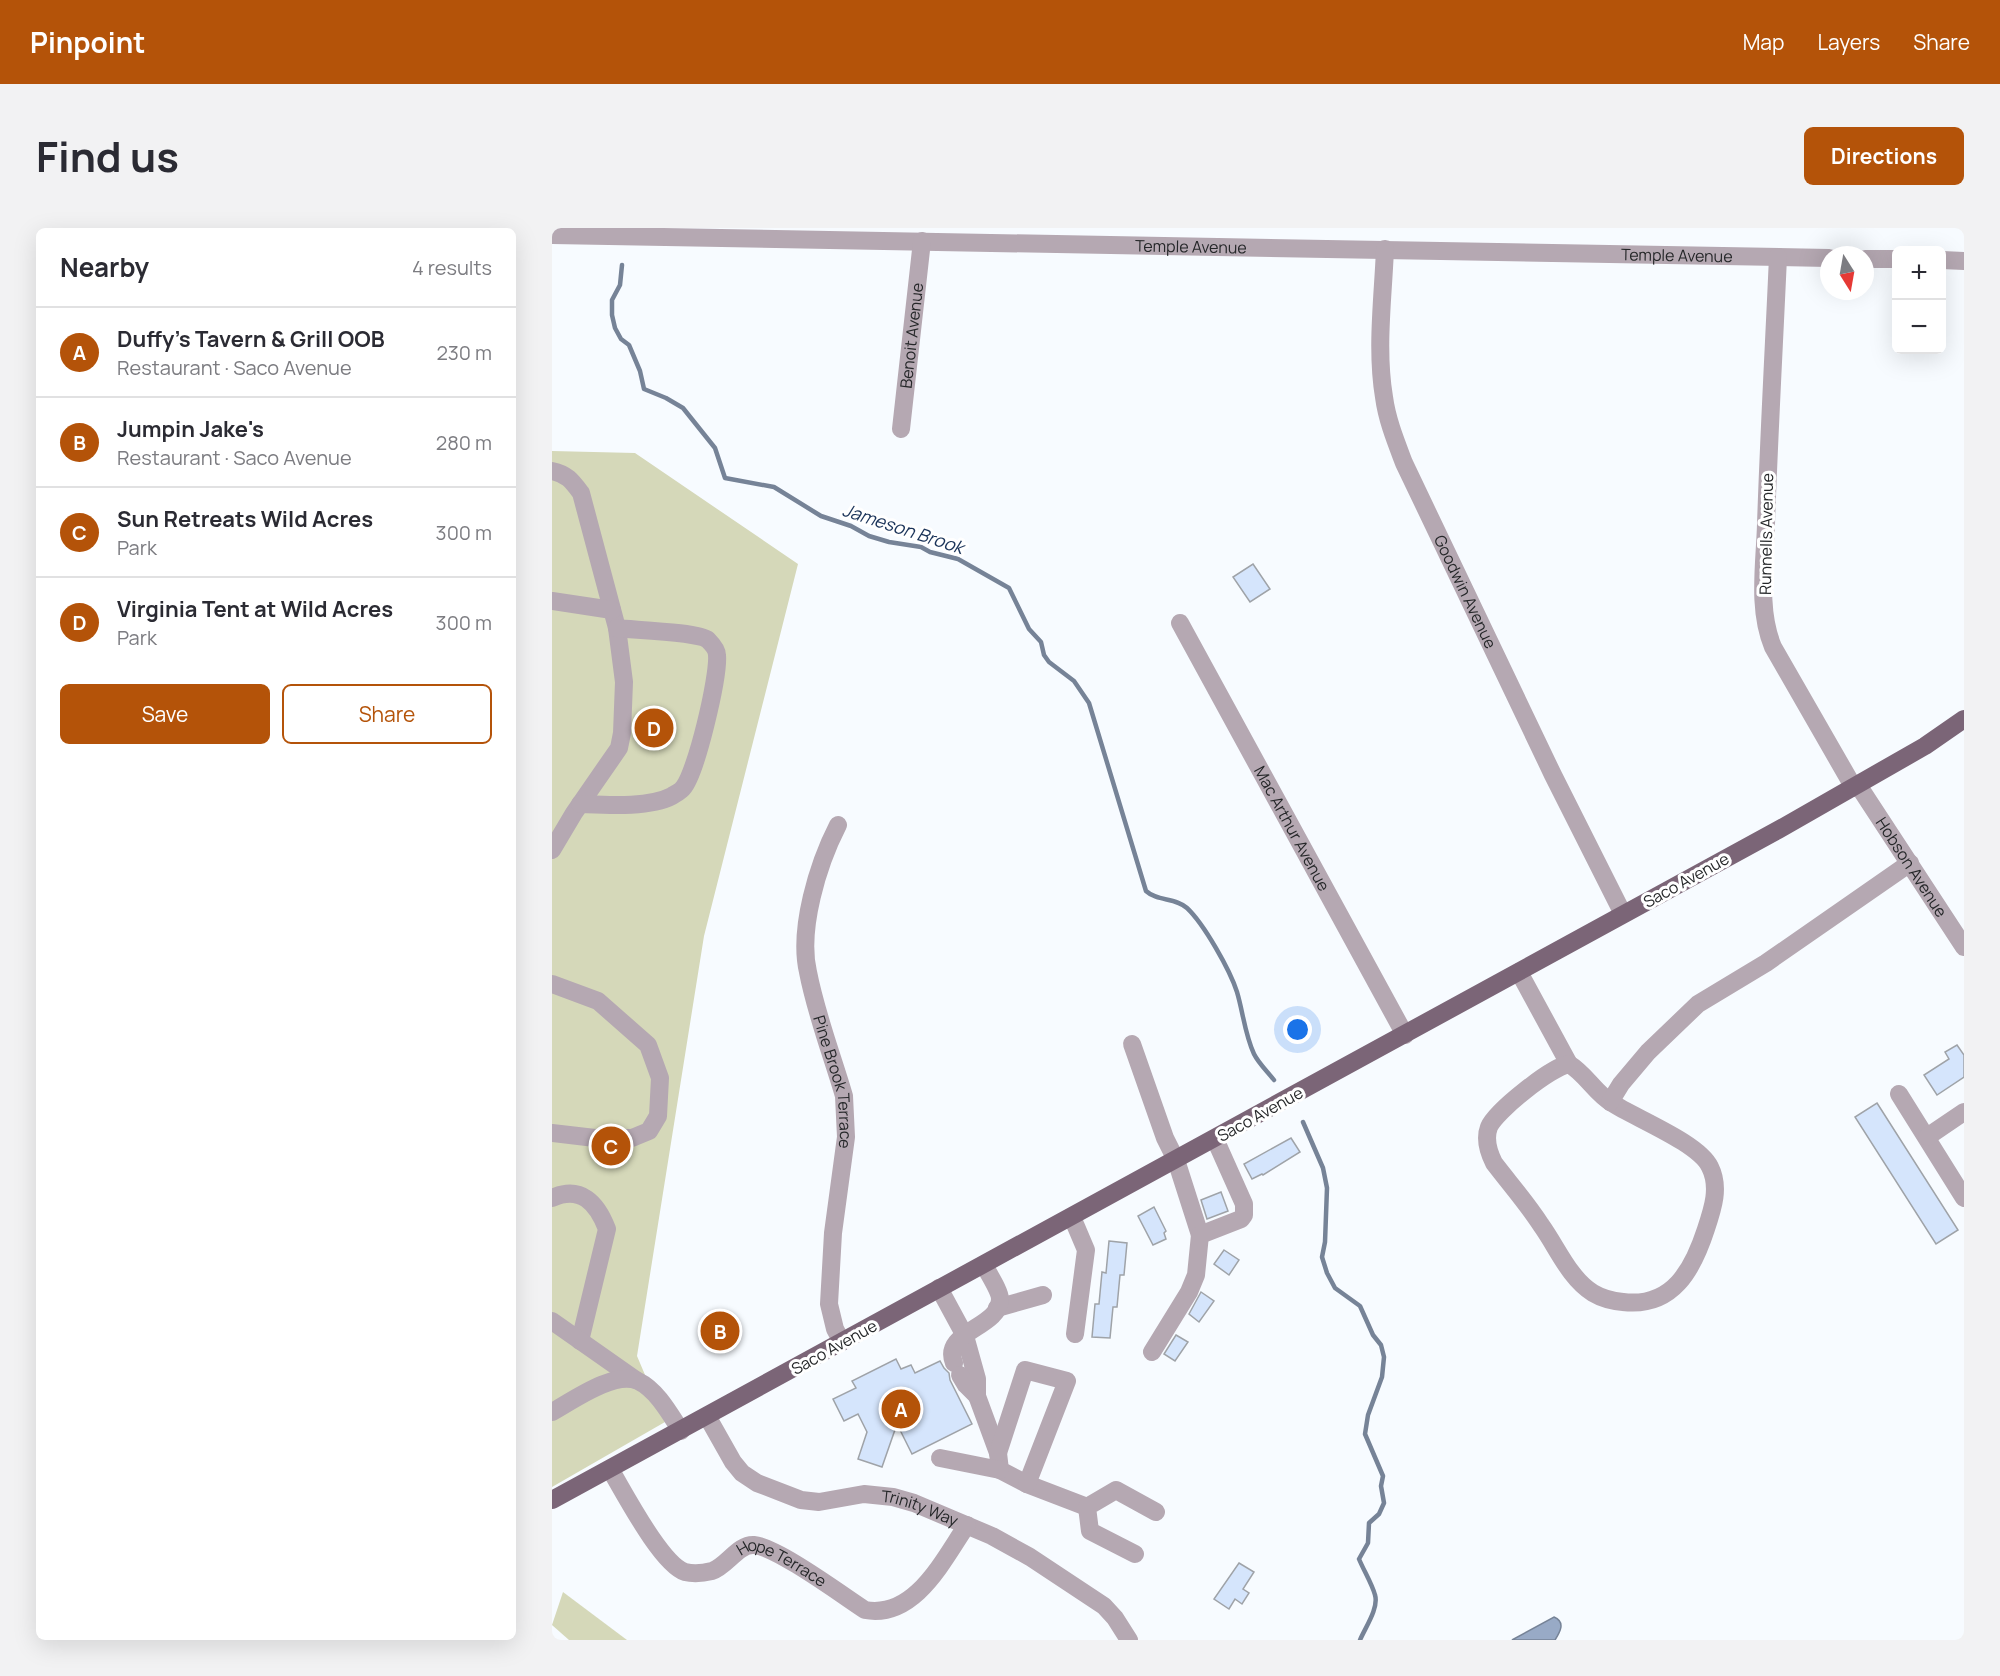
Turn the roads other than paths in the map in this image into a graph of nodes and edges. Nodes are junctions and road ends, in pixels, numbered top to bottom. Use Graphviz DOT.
graph roads {
  1 [pos="552,235"];
  2 [pos="972,235"];
  3 [pos="1099,236"];
  4 [pos="922,241"];
  5 [pos="1385,249"];
  6 [pos="1778,257"];
  7 [pos="1820,258"];
  8 [pos="1874,259"];
  9 [pos="1892,260"];
  10 [pos="1946,260"];
  11 [pos="1964,261"];
  12 [pos="901,429"];
  13 [pos="552,471"];
  14 [pos="552,601"];
  15 [pos="612,610"];
  16 [pos="1180,623"];
  17 [pos="617,628"];
  18 [pos="1964,719"];
  19 [pos="1856,786"];
  20 [pos="580,804"];
  21 [pos="838,825"];
  22 [pos="552,850"];
  23 [pos="1910,863"];
  24 [pos="1623,914"];
  25 [pos="1964,947"];
  26 [pos="1519,972"];
  27 [pos="552,984"];
  28 [pos="1405,1035"];
  29 [pos="1132,1044"];
  30 [pos="1569,1064"];
  31 [pos="1899,1094"];
  32 [pos="1610,1102"];
  33 [pos="1964,1112"];
  34 [pos="552,1133"];
  35 [pos="1927,1137"];
  36 [pos="1215,1139"];
  37 [pos="1176,1160"];
  38 [pos="552,1198"];
  39 [pos="1964,1198"];
  40 [pos="1072,1217"];
  41 [pos="1200,1235"];
  42 [pos="984,1265"];
  43 [pos="939,1288"];
  44 [pos="1043,1295"];
  45 [pos="998,1303"];
  46 [pos="552,1321"];
  47 [pos="1075,1334"];
  48 [pos="965,1336"];
  49 [pos="580,1341"];
  50 [pos="842,1342"];
  51 [pos="1152,1352"];
  52 [pos="638,1381"];
  53 [pos="977,1396"];
  54 [pos="552,1412"];
  55 [pos="706,1416"];
  56 [pos="681,1431"];
  57 [pos="940,1458"];
  58 [pos="999,1461"];
  59 [pos="610,1469"];
  60 [pos="1027,1484"];
  61 [pos="552,1500"];
  62 [pos="552,1506"];
  63 [pos="1087,1507"];
  64 [pos="1156,1512"];
  65 [pos="967,1525"];
  66 [pos="1135,1554"];
  67 [pos="1129,1640"];
  1 -- 4 [label="street, Temple Avenue"];
  2 -- 3 [label="street, Temple Avenue"];
  2 -- 4 [label="street, Temple Avenue"];
  3 -- 5 [label="street, Temple Avenue"];
  4 -- 12 [label="street, Benoit Avenue"];
  5 -- 6 [label="street, Temple Avenue"];
  5 -- 24 [label="street, Goodwin Avenue"];
  6 -- 7 [label="street, Temple Avenue"];
  6 -- 19 [label="street, Runnells Avenue"];
  8 -- 9 [label="street"];
  10 -- 11 [label="street"];
  13 -- 15 [label="street"];
  14 -- 15 [label="street"];
  15 -- 17 [label="street"];
  16 -- 28 [label="street, Mac Arthur Avenue"];
  17 -- 20 [label="street"];
  17 -- 20 [label="street"];
  18 -- 19 [label="main road, Saco Avenue"];
  19 -- 23 [label="street, Hobson Avenue"];
  19 -- 24 [label="main road, Saco Avenue"];
  20 -- 22 [label="street"];
  21 -- 50 [label="street, Pine Brook Terrace"];
  23 -- 25 [label="street, Hobson Avenue"];
  23 -- 32 [label="street"];
  24 -- 26 [label="main road, Saco Avenue"];
  26 -- 28 [label="main road, Saco Avenue"];
  26 -- 30 [label="street"];
  27 -- 34 [label="street"];
  28 -- 36 [label="main road, Saco Avenue"];
  29 -- 37 [label="street"];
  30 -- 32 [label="street"];
  30 -- 32 [label="street"];
  31 -- 35 [label="street"];
  33 -- 35 [label="street"];
  35 -- 39 [label="street"];
  36 -- 37 [label="main road, Saco Avenue"];
  36 -- 41 [label="street"];
  37 -- 40 [label="main road, Saco Avenue"];
  37 -- 41 [label="street"];
  38 -- 49 [label="street"];
  40 -- 42 [label="main road, Saco Avenue"];
  40 -- 47 [label="street"];
  41 -- 51 [label="street"];
  42 -- 43 [label="main road, Saco Avenue"];
  42 -- 45 [label="street"];
  43 -- 48 [label="street"];
  43 -- 50 [label="main road, Saco Avenue"];
  44 -- 45 [label="street"];
  45 -- 48 [label="street"];
  46 -- 49 [label="street"];
  48 -- 53 [label="street"];
  48 -- 53 [label="street"];
  49 -- 52 [label="street"];
  50 -- 55 [label="main road, Saco Avenue"];
  52 -- 54 [label="street"];
  52 -- 56 [label="street"];
  53 -- 58 [label="street"];
  55 -- 56 [label="main road, Saco Avenue"];
  55 -- 65 [label="street, Trinity Way"];
  56 -- 59 [label="main road, Saco Avenue"];
  57 -- 58 [label="street"];
  58 -- 60 [label="street"];
  58 -- 60 [label="street"];
  59 -- 61 [label="main road, Saco Avenue"];
  59 -- 65 [label="street, Hope Terrace"];
  60 -- 63 [label="street"];
  61 -- 62 [label="street"];
  63 -- 64 [label="street"];
  63 -- 66 [label="street"];
  65 -- 67 [label="street, Trinity Way"];
}
